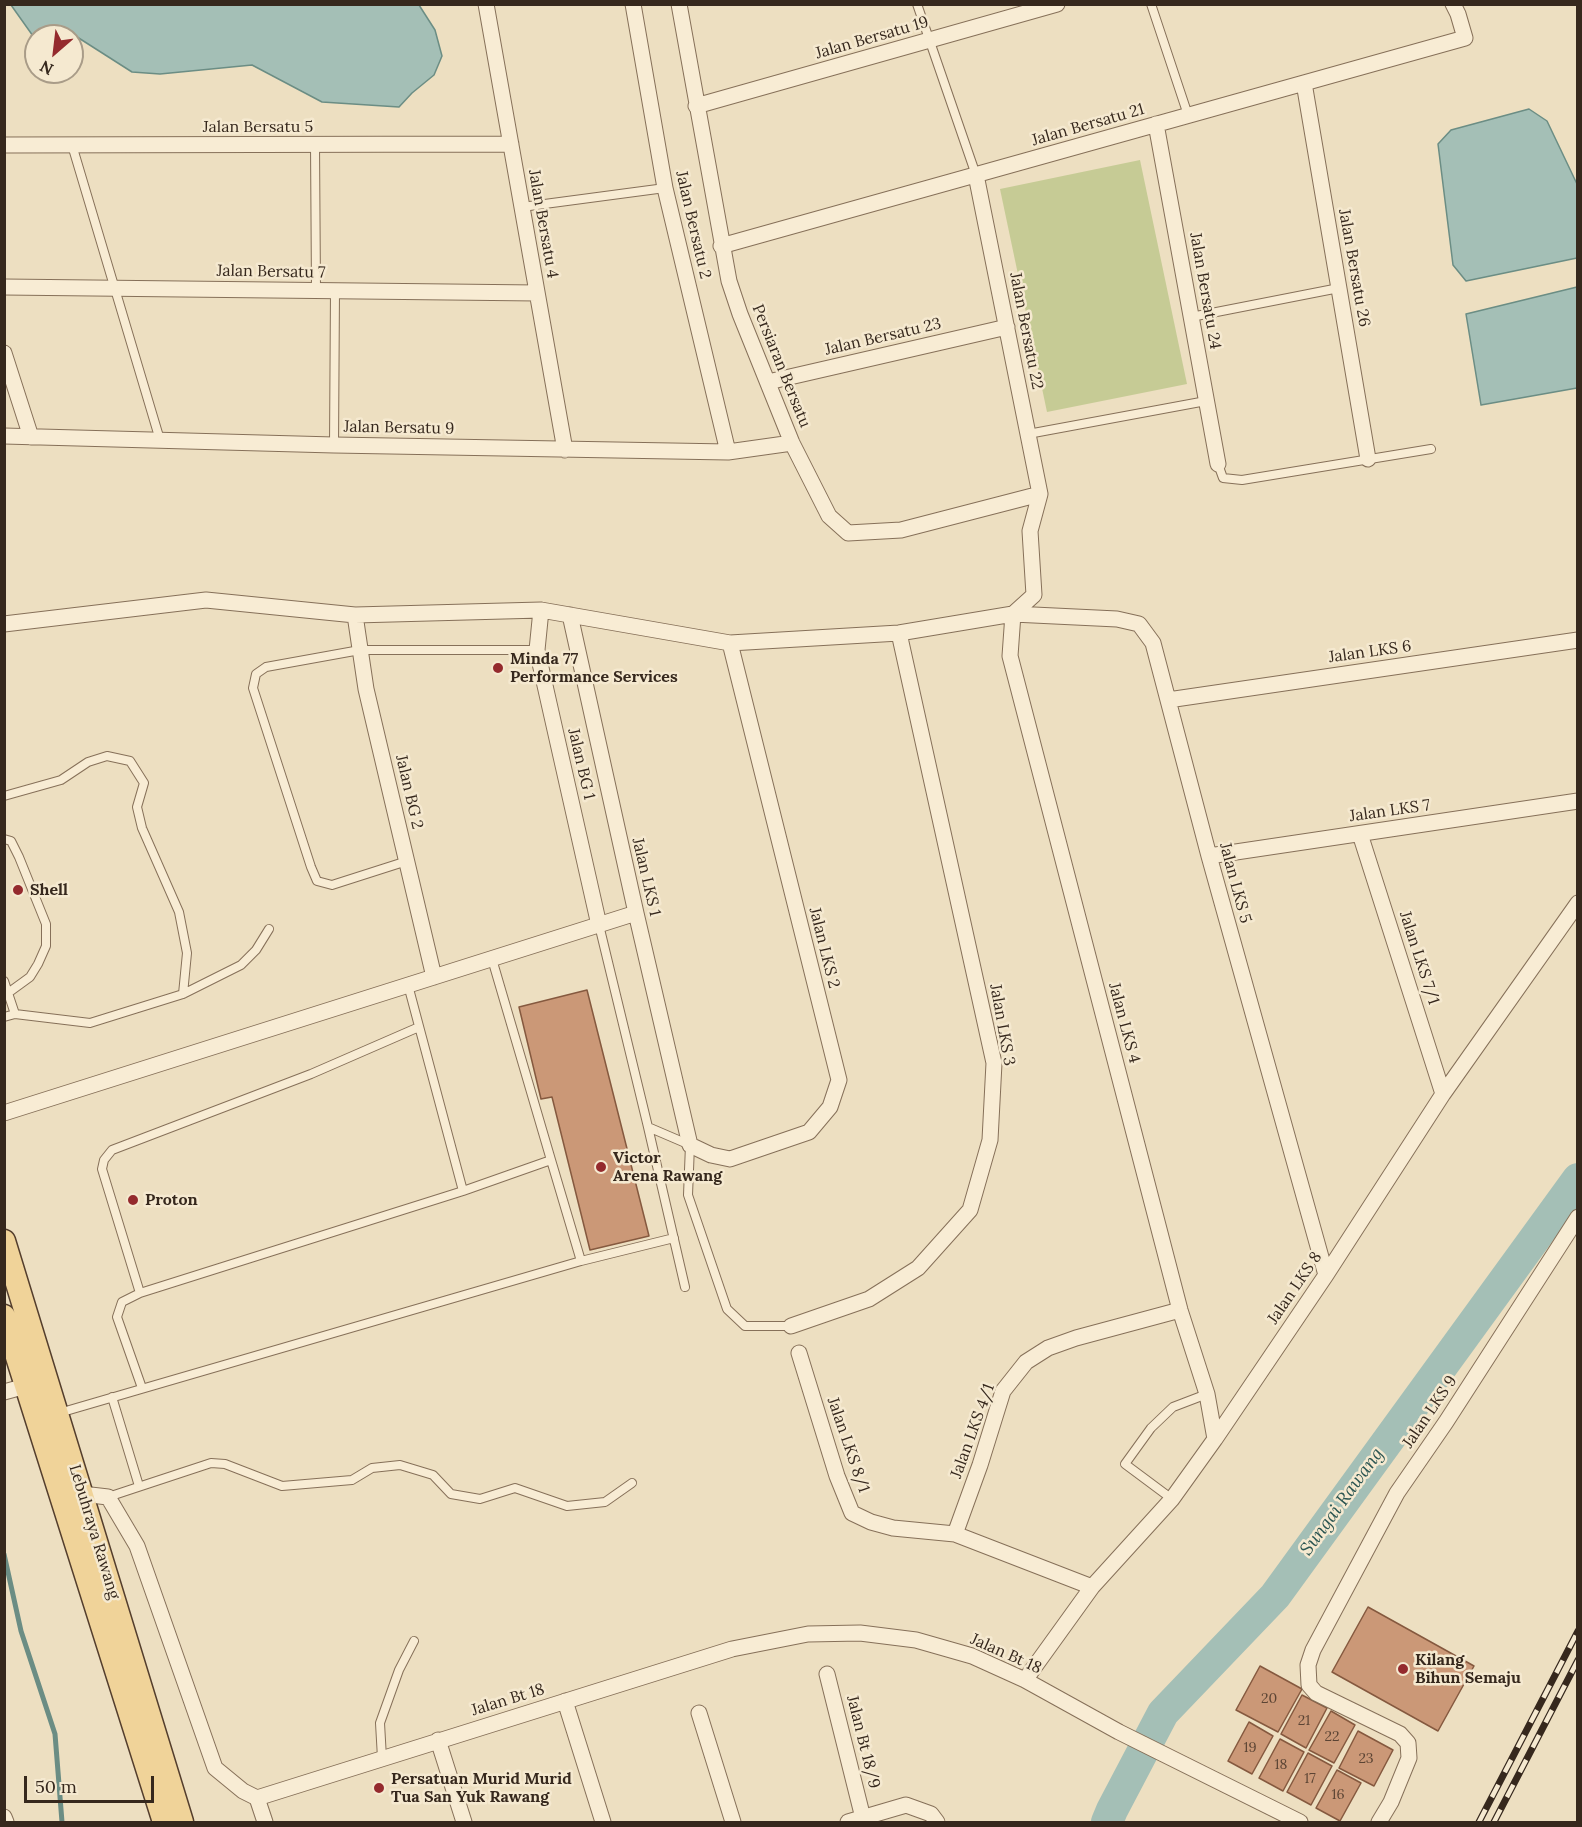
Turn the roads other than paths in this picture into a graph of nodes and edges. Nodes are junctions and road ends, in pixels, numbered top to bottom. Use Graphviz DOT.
graph roads {
  1 [pos="491,4"];
  2 [pos="633,4"];
  3 [pos="679,4"];
  4 [pos="917,4"];
  5 [pos="1057,4"];
  6 [pos="1150,4"];
  7 [pos="1453,4"];
  8 [pos="486,5"];
  9 [pos="930,40"];
  10 [pos="1304,83"];
  11 [pos="696,106"];
  12 [pos="1188,116"];
  13 [pos="1156,124"];
  14 [pos="315,144"];
  15 [pos="511,144"];
  16 [pos="4,145"];
  17 [pos="72,145"];
  18 [pos="976,175"];
  19 [pos="664,188"];
  20 [pos="522,207"];
  21 [pos="721,246"];
  22 [pos="4,287"];
  23 [pos="116,288"];
  24 [pos="1339,288"];
  25 [pos="316,290"];
  26 [pos="335,290"];
  27 [pos="537,293"];
  28 [pos="1191,317"];
  29 [pos="1007,327"];
  30 [pos="4,353"];
  31 [pos="768,382"];
  32 [pos="1206,401"];
  33 [pos="1028,434"];
  34 [pos="4,436"];
  35 [pos="31,437"];
  36 [pos="160,440"];
  37 [pos="792,443"];
  38 [pos="334,445"];
  39 [pos="1431,448"];
  40 [pos="565,450"];
  41 [pos="728,452"];
  42 [pos="1368,459"];
  43 [pos="1218,464"];
  44 [pos="1040,494"];
  45 [pos="541,610"];
  46 [pos="1013,614"];
  47 [pos="355,615"];
  48 [pos="570,615"];
  49 [pos="4,624"];
  50 [pos="899,633"];
  51 [pos="1578,640"];
  52 [pos="730,643"];
  53 [pos="360,650"];
  54 [pos="537,650"];
  55 [pos="1168,700"];
  56 [pos="4,796"];
  57 [pos="1578,801"];
  58 [pos="1360,834"];
  59 [pos="4,839"];
  60 [pos="1209,856"];
  61 [pos="407,861"];
  62 [pos="1578,903"];
  63 [pos="636,914"];
  64 [pos="598,925"];
  65 [pos="269,929"];
  66 [pos="492,959"];
  67 [pos="434,977"];
  68 [pos="4,981"];
  69 [pos="408,985"];
  70 [pos="8,993"];
  71 [pos="183,994"];
  72 [pos="15,1014"];
  73 [pos="4,1017"];
  74 [pos="419,1027"];
  75 [pos="1443,1094"];
  76 [pos="4,1113"];
  77 [pos="648,1127"];
  78 [pos="690,1145"];
  79 [pos="551,1160"];
  80 [pos="463,1191"];
  81 [pos="1577,1217"];
  82 [pos="674,1238"];
  83 [pos="4,1241"];
  84 [pos="581,1261"];
  85 [pos="1326,1275"];
  86 [pos="685,1287"];
  87 [pos="140,1293"];
  88 [pos="1180,1310"];
  89 [pos="4,1316"];
  90 [pos="791,1326"];
  91 [pos="799,1353"];
  92 [pos="142,1388"];
  93 [pos="15,1389"];
  94 [pos="1207,1394"];
  95 [pos="112,1397"];
  96 [pos="57,1413"];
  97 [pos="1215,1440"];
  98 [pos="632,1483"];
  99 [pos="139,1486"];
  100 [pos="82,1494"];
  101 [pos="108,1497"];
  102 [pos="1172,1499"];
  103 [pos="955,1534"];
  104 [pos="1092,1587"];
  105 [pos="414,1641"];
  106 [pos="827,1674"];
  107 [pos="1025,1680"];
  108 [pos="565,1701"];
  109 [pos="699,1713"];
  110 [pos="438,1740"];
  111 [pos="382,1758"];
  112 [pos="257,1797"];
  113 [pos="4,1817"];
  114 [pos="856,1820"];
  115 [pos="6,1822"];
  116 [pos="164,1822"];
  117 [pos="182,1822"];
  118 [pos="265,1822"];
  119 [pos="464,1822"];
  120 [pos="603,1822"];
  121 [pos="733,1822"];
  122 [pos="937,1822"];
  123 [pos="1299,1822"];
  124 [pos="1379,1822"];
  1 -- 8 [label="lane"];
  2 -- 19 [label="street, Jalan Bersatu 2"];
  3 -- 11 [label="street, Persiaran Bersatu"];
  4 -- 9 [label="lane"];
  5 -- 9 [label="street, Jalan Bersatu 19"];
  6 -- 12 [label="lane"];
  7 -- 10 [label="street, Jalan Bersatu 21"];
  8 -- 15 [label="street, Jalan Bersatu 4"];
  9 -- 11 [label="street, Jalan Bersatu 19"];
  9 -- 18 [label="lane"];
  10 -- 12 [label="street, Jalan Bersatu 21"];
  10 -- 24 [label="street, Jalan Bersatu 26"];
  11 -- 21 [label="street, Persiaran Bersatu"];
  12 -- 13 [label="street, Jalan Bersatu 21"];
  13 -- 18 [label="street, Jalan Bersatu 21"];
  13 -- 28 [label="street, Jalan Bersatu 24"];
  14 -- 15 [label="street, Jalan Bersatu 5"];
  14 -- 17 [label="street, Jalan Bersatu 5"];
  14 -- 25 [label="lane"];
  15 -- 20 [label="street, Jalan Bersatu 4"];
  16 -- 17 [label="street, Jalan Bersatu 5"];
  17 -- 23 [label="lane"];
  18 -- 21 [label="street, Jalan Bersatu 21"];
  18 -- 29 [label="street, Jalan Bersatu 22"];
  19 -- 20 [label="lane"];
  19 -- 41 [label="street, Jalan Bersatu 2"];
  20 -- 27 [label="street, Jalan Bersatu 4"];
  21 -- 31 [label="street, Persiaran Bersatu"];
  22 -- 23 [label="street, Jalan Bersatu 7"];
  23 -- 25 [label="street, Jalan Bersatu 7"];
  23 -- 36 [label="lane"];
  24 -- 28 [label="lane"];
  24 -- 42 [label="street, Jalan Bersatu 26"];
  25 -- 26 [label="street, Jalan Bersatu 7"];
  26 -- 27 [label="street, Jalan Bersatu 7"];
  26 -- 38 [label="lane"];
  27 -- 40 [label="street, Jalan Bersatu 4"];
  28 -- 32 [label="street, Jalan Bersatu 24"];
  29 -- 31 [label="street, Jalan Bersatu 23"];
  29 -- 33 [label="street, Jalan Bersatu 22"];
  30 -- 35 [label="street"];
  31 -- 37 [label="street, Persiaran Bersatu"];
  32 -- 33 [label="lane"];
  32 -- 43 [label="street, Jalan Bersatu 24"];
  33 -- 44 [label="street, Jalan Bersatu 22"];
  34 -- 35 [label="street, Jalan Bersatu 9"];
  35 -- 36 [label="street, Jalan Bersatu 9"];
  36 -- 38 [label="street, Jalan Bersatu 9"];
  37 -- 41 [label="street, Jalan Bersatu 9"];
  37 -- 44 [label="street, Persiaran Bersatu"];
  38 -- 40 [label="street, Jalan Bersatu 9"];
  39 -- 42 [label="lane"];
  40 -- 41 [label="street, Jalan Bersatu 9"];
  42 -- 43 [label="lane"];
  44 -- 46 [label="street"];
  45 -- 47 [label="street"];
  45 -- 48 [label="street"];
  45 -- 54 [label="street, Jalan BG 1"];
  46 -- 50 [label="street"];
  46 -- 55 [label="street, Jalan LKS 5"];
  46 -- 88 [label="street, Jalan LKS 4"];
  47 -- 49 [label="street"];
  47 -- 53 [label="street, Jalan BG 2"];
  48 -- 52 [label="street"];
  48 -- 63 [label="street, Jalan LKS 1"];
  50 -- 52 [label="street"];
  50 -- 90 [label="street, Jalan LKS 3"];
  51 -- 55 [label="street, Jalan LKS 6"];
  52 -- 78 [label="street, Jalan LKS 2"];
  53 -- 54 [label="lane"];
  53 -- 61 [label="street, Jalan BG 2"];
  53 -- 61 [label="lane"];
  54 -- 64 [label="street, Jalan BG 1"];
  55 -- 60 [label="street, Jalan LKS 5"];
  56 -- 71 [label="lane"];
  57 -- 58 [label="street, Jalan LKS 7"];
  58 -- 60 [label="street, Jalan LKS 7"];
  58 -- 75 [label="street, Jalan LKS 7/1"];
  59 -- 70 [label="lane"];
  60 -- 85 [label="street, Jalan LKS 5"];
  61 -- 67 [label="street, Jalan BG 2"];
  62 -- 75 [label="street, Jalan LKS 8"];
  63 -- 64 [label="street"];
  63 -- 78 [label="street, Jalan LKS 1"];
  64 -- 66 [label="street"];
  64 -- 77 [label="lane"];
  65 -- 71 [label="lane"];
  66 -- 67 [label="street"];
  66 -- 79 [label="lane"];
  67 -- 69 [label="street"];
  68 -- 70 [label="lane"];
  69 -- 74 [label="lane"];
  69 -- 76 [label="street"];
  70 -- 72 [label="lane"];
  71 -- 72 [label="lane"];
  72 -- 73 [label="lane"];
  74 -- 80 [label="lane"];
  74 -- 87 [label="lane"];
  75 -- 85 [label="street, Jalan LKS 8"];
  77 -- 78 [label="lane"];
  77 -- 82 [label="lane"];
  78 -- 90 [label="lane"];
  79 -- 80 [label="lane"];
  79 -- 84 [label="lane"];
  80 -- 87 [label="lane"];
  81 -- 124 [label="street, Jalan LKS 9"];
  82 -- 84 [label="lane"];
  82 -- 86 [label="lane"];
  83 -- 96 [label="main road, Lebuhraya Rawang"];
  84 -- 92 [label="lane"];
  85 -- 97 [label="street, Jalan LKS 8"];
  87 -- 92 [label="lane"];
  88 -- 94 [label="street, Jalan LKS 4"];
  88 -- 103 [label="street, Jalan LKS 4/1"];
  89 -- 93 [label="main road, Lebuhraya Rawang"];
  91 -- 103 [label="street, Jalan LKS 8/1"];
  92 -- 95 [label="lane"];
  93 -- 116 [label="main road, Lebuhraya Rawang"];
  94 -- 97 [label="street, Jalan LKS 4"];
  94 -- 102 [label="lane"];
  95 -- 96 [label="lane"];
  95 -- 99 [label="lane"];
  96 -- 100 [label="main road, Lebuhraya Rawang"];
  97 -- 102 [label="street, Jalan LKS 8"];
  98 -- 99 [label="lane"];
  99 -- 101 [label="lane"];
  100 -- 101 [label="street"];
  100 -- 117 [label="main road, Lebuhraya Rawang"];
  101 -- 112 [label="street"];
  102 -- 104 [label="street, Jalan LKS 8"];
  103 -- 104 [label="street, Jalan LKS 8/1"];
  104 -- 107 [label="street, Jalan LKS 8"];
  105 -- 111 [label="lane"];
  106 -- 114 [label="street, Jalan Bt 18/9"];
  107 -- 108 [label="street, Jalan Bt 18"];
  107 -- 123 [label="street, Jalan Bt 18"];
  108 -- 110 [label="street, Jalan Bt 18"];
  108 -- 120 [label="street"];
  109 -- 121 [label="street"];
  110 -- 111 [label="street, Jalan Bt 18"];
  110 -- 119 [label="street"];
  111 -- 112 [label="street, Jalan Bt 18"];
  112 -- 118 [label="street"];
  113 -- 115 [label="street"];
  114 -- 122 [label="street"];
}
